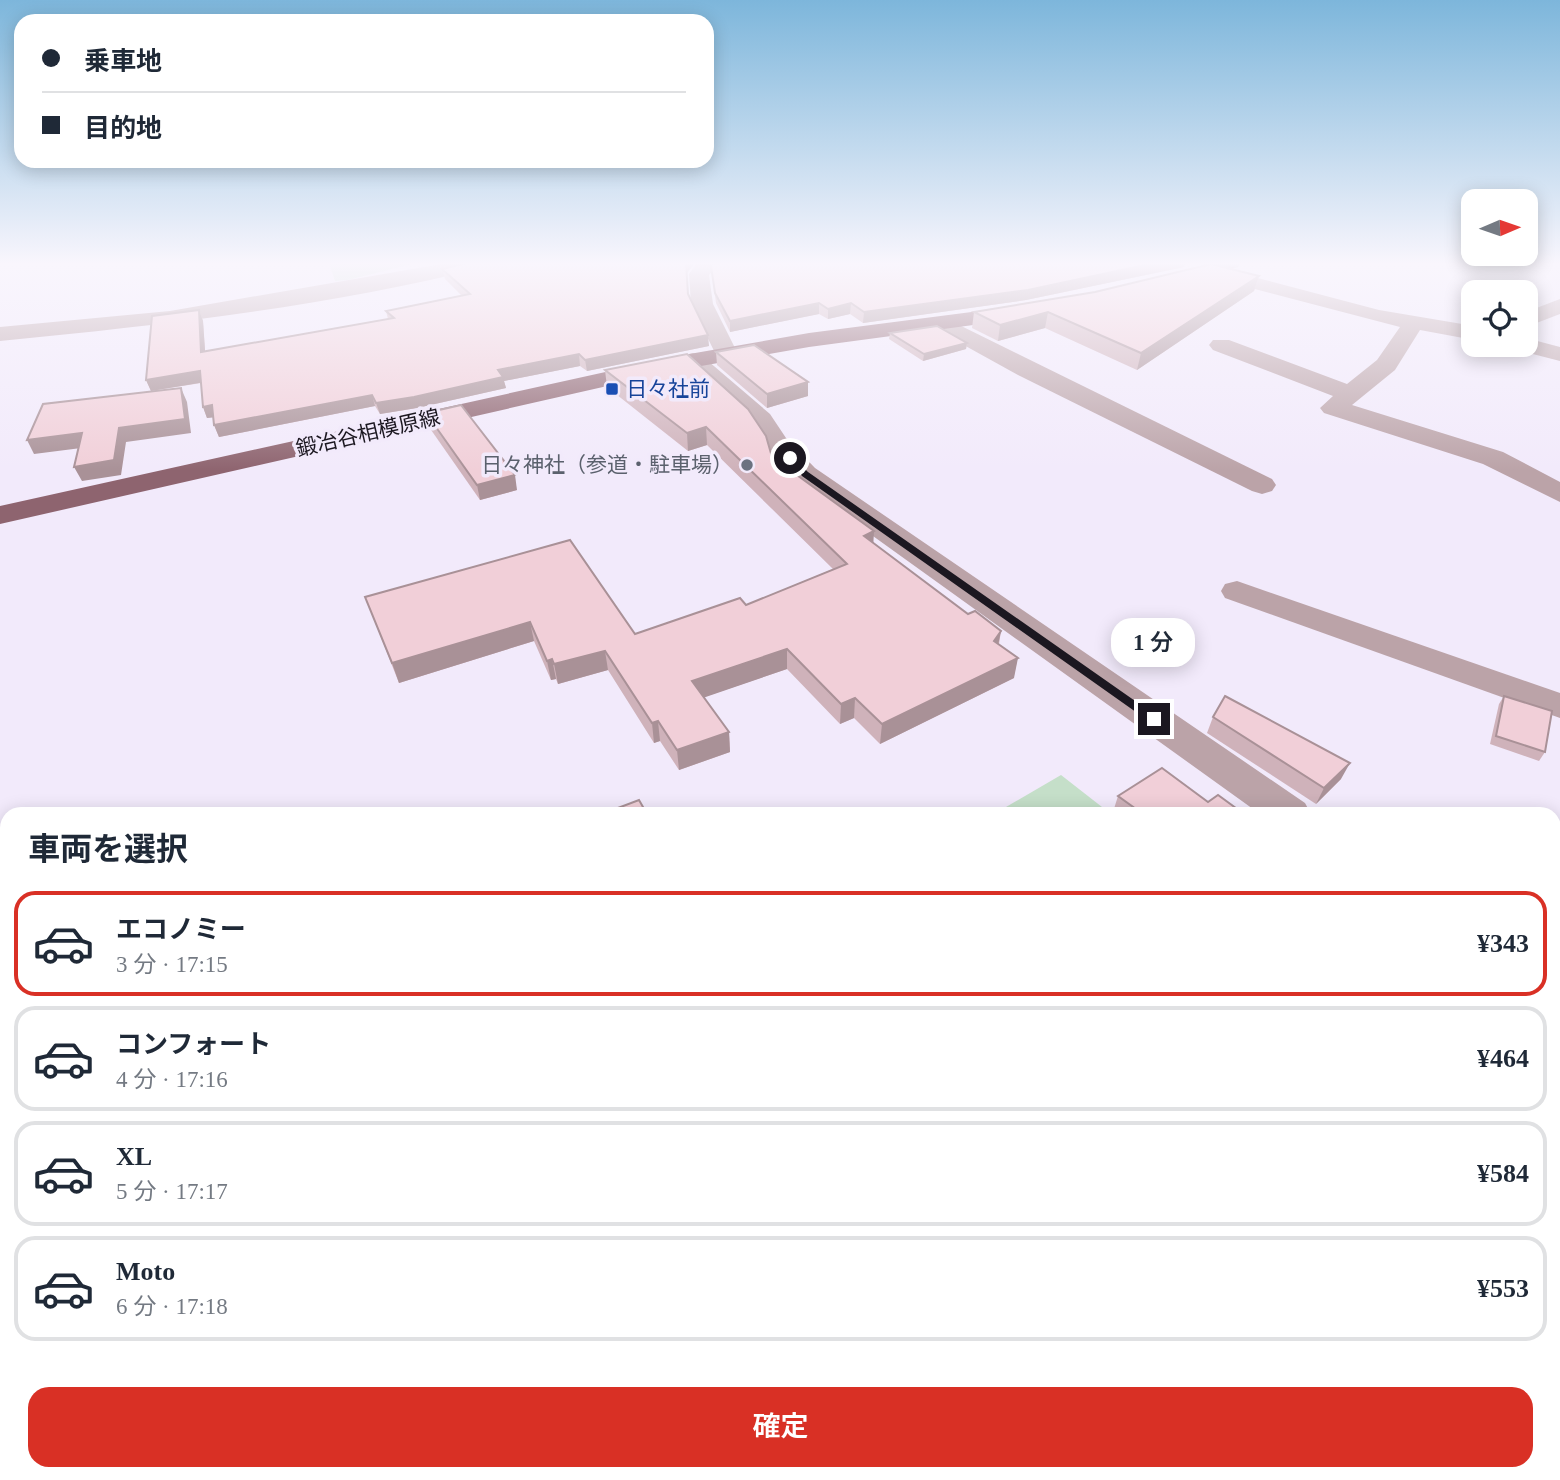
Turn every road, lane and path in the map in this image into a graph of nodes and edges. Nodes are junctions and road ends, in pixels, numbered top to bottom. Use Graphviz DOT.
graph roads {
  1 [pos="715,332"];
  2 [pos="878,332"];
  3 [pos="958,332"];
  4 [pos="1407,332"];
  5 [pos="1221,345"];
  6 [pos="1538,349"];
  7 [pos="726,354"];
  8 [pos="1560,355"];
  9 [pos="693,360"];
  10 [pos="1349,393"];
  11 [pos="1262,485"];
  12 [pos="1560,494"];
  13 [pos="0,516"];
  14 [pos="1237,591"];
  15 [pos="1560,706"];
  16 [pos="1187,756"];
  17 [pos="1246,807"];
  18 [pos="1278,807"];
  1 -- 7 [label="street"];
  2 -- 7 [label="main road, 鍛冶谷相模原線"];
  3 -- 11 [label="street"];
  4 -- 10 [label="street"];
  5 -- 10 [label="street"];
  6 -- 8 [label="street"];
  7 -- 9 [label="main road, 鍛冶谷相模原線"];
  9 -- 13 [label="main road, 鍛冶谷相模原線"];
  9 -- 16 [label="street"];
  10 -- 12 [label="street"];
  14 -- 15 [label="street"];
  16 -- 17 [label="street"];
  16 -- 18 [label="street"];
}
